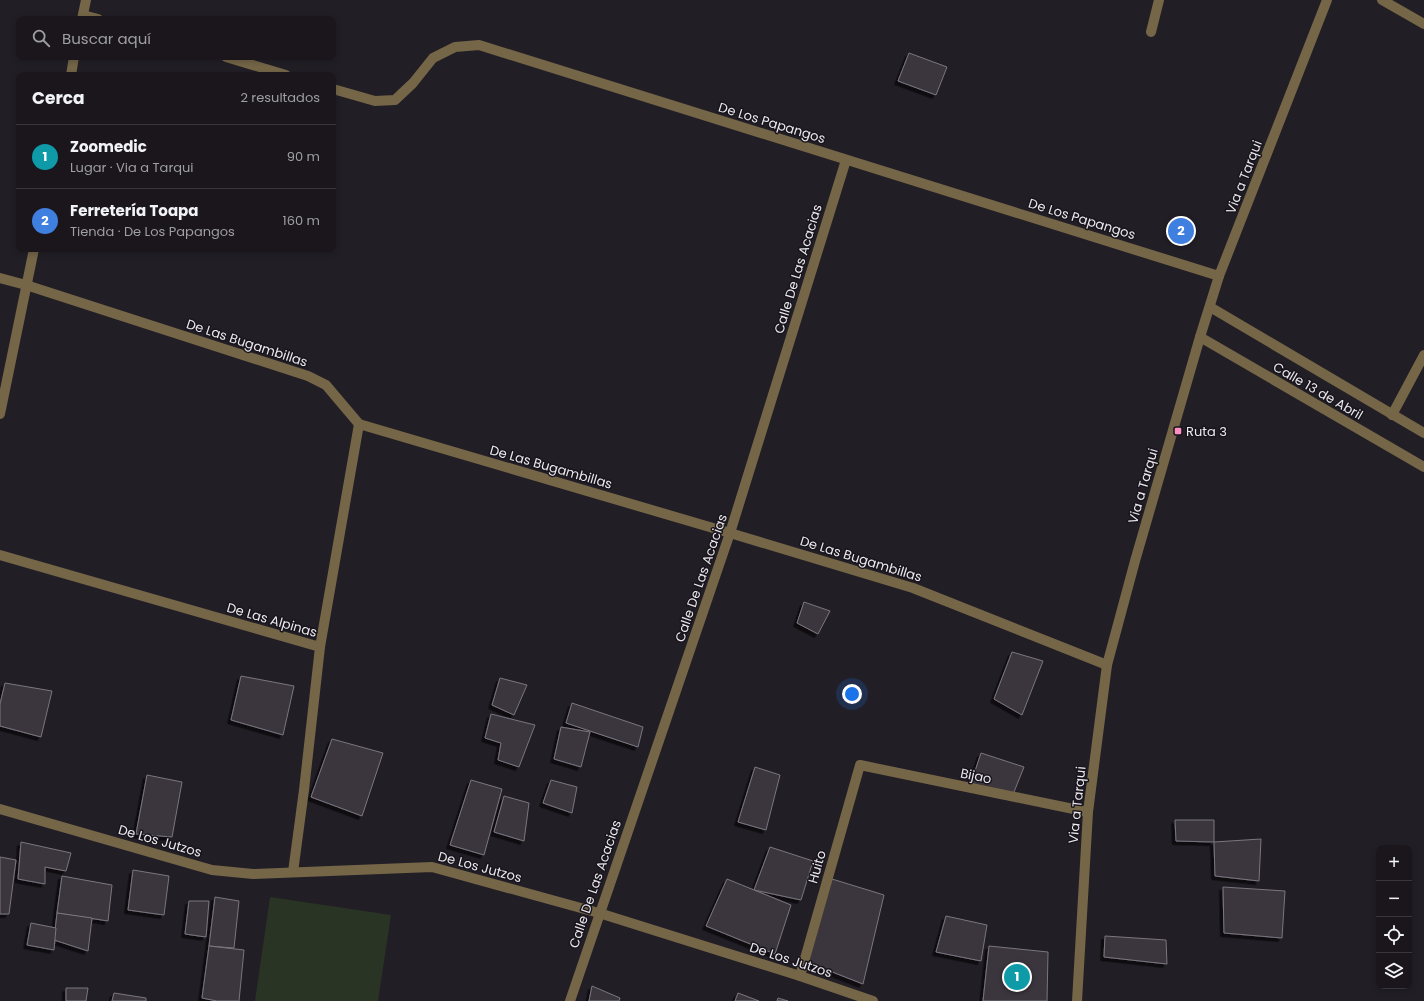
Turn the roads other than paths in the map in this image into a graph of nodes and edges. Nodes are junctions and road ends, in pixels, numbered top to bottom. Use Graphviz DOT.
graph roads {
  1 [pos="86,0"];
  2 [pos="1159,0"];
  3 [pos="1327,0"];
  4 [pos="1382,0"];
  5 [pos="83,16"];
  6 [pos="1424,24"];
  7 [pos="1151,32"];
  8 [pos="73,60"];
  9 [pos="236,60"];
  10 [pos="71,72"];
  11 [pos="276,72"];
  12 [pos="336,90"];
  13 [pos="846,160"];
  14 [pos="33,252"];
  15 [pos="1219,276"];
  16 [pos="0,278"];
  17 [pos="26,285"];
  18 [pos="1210,306"];
  19 [pos="1200,337"];
  20 [pos="1424,355"];
  21 [pos="0,414"];
  22 [pos="1392,415"];
  23 [pos="359,424"];
  24 [pos="1424,433"];
  25 [pos="1424,467"];
  26 [pos="730,533"];
  27 [pos="0,555"];
  28 [pos="320,647"];
  29 [pos="1107,665"];
  30 [pos="860,765"];
  31 [pos="0,809"];
  32 [pos="1088,812"];
  33 [pos="293,872"];
  34 [pos="599,914"];
  35 [pos="800,976"];
  36 [pos="570,1001"];
  37 [pos="873,1001"];
  38 [pos="1077,1001"];
  1 -- 5 [label="street"];
  2 -- 7 [label="street"];
  3 -- 15 [label="street, Via a Tarqui"];
  4 -- 6 [label="street"];
  8 -- 10 [label="street"];
  9 -- 11 [label="street"];
  12 -- 13 [label="street, De Los Papangos"];
  13 -- 15 [label="street, De Los Papangos"];
  13 -- 26 [label="street, Calle De Las Acacias"];
  14 -- 17 [label="street"];
  15 -- 18 [label="street, Via a Tarqui"];
  16 -- 17 [label="street, De Las Bugambillas"];
  17 -- 21 [label="street"];
  17 -- 23 [label="street, De Las Bugambillas"];
  18 -- 19 [label="street, Via a Tarqui"];
  18 -- 22 [label="street, Calle 13 de Abril"];
  19 -- 25 [label="street, Calle 13 de Abril"];
  19 -- 29 [label="street, Via a Tarqui"];
  20 -- 22 [label="street"];
  22 -- 24 [label="street, Calle 13 de Abril"];
  23 -- 26 [label="street, De Las Bugambillas"];
  23 -- 28 [label="street"];
  26 -- 29 [label="street, De Las Bugambillas"];
  26 -- 34 [label="street, Calle De Las Acacias"];
  27 -- 28 [label="street, De Las Alpinas"];
  28 -- 33 [label="street, De Las Alpinas"];
  29 -- 32 [label="street, Via a Tarqui"];
  30 -- 32 [label="street, Bijao"];
  30 -- 35 [label="street, Huito"];
  31 -- 33 [label="street, De Los Jutzos"];
  32 -- 38 [label="street, Via a Tarqui"];
  33 -- 34 [label="street, De Los Jutzos"];
  34 -- 35 [label="street, De Los Jutzos"];
  34 -- 36 [label="street, Calle De Las Acacias"];
  35 -- 37 [label="street, De Los Jutzos"];
}
